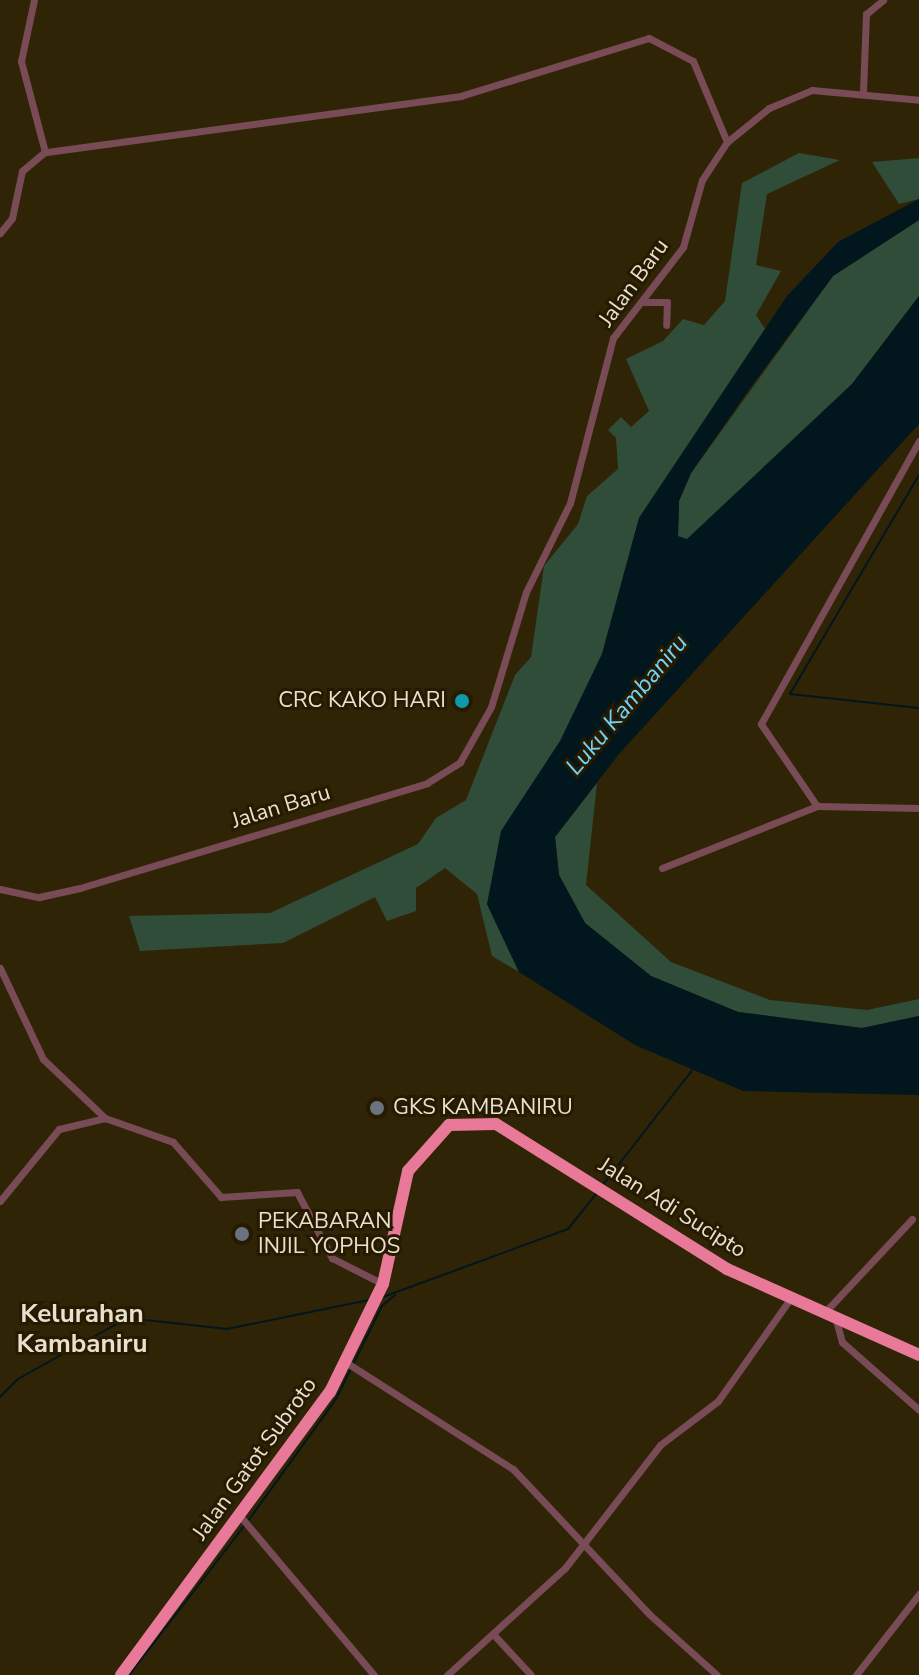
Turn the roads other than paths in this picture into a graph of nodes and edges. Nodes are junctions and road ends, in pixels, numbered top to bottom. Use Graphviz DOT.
graph roads {
  1 [pos="34,0"];
  2 [pos="883,0"];
  3 [pos="863,92"];
  4 [pos="919,100"];
  5 [pos="727,142"];
  6 [pos="45,152"];
  7 [pos="0,233"];
  8 [pos="642,302"];
  9 [pos="666,325"];
  10 [pos="919,441"];
  11 [pos="817,806"];
  12 [pos="919,808"];
  13 [pos="662,868"];
  14 [pos="1,890"];
  15 [pos="0,968"];
  16 [pos="105,1118"];
  17 [pos="449,1125"];
  18 [pos="0,1201"];
  19 [pos="912,1219"];
  20 [pos="382,1286"];
  21 [pos="792,1296"];
  22 [pos="830,1313"];
  23 [pos="919,1355"];
  24 [pos="350,1365"];
  25 [pos="919,1410"];
  26 [pos="245,1521"];
  27 [pos="586,1542"];
  28 [pos="919,1594"];
  29 [pos="494,1635"];
  30 [pos="121,1675"];
  31 [pos="374,1675"];
  32 [pos="447,1675"];
  33 [pos="531,1675"];
  34 [pos="717,1675"];
  35 [pos="856,1675"];
  1 -- 6 [label="street"];
  2 -- 3 [label="street"];
  3 -- 4 [label="street, Jalan Baru"];
  3 -- 5 [label="street, Jalan Baru"];
  5 -- 6 [label="street"];
  5 -- 8 [label="street, Jalan Baru"];
  6 -- 7 [label="street"];
  8 -- 9 [label="street"];
  8 -- 14 [label="street, Jalan Baru"];
  10 -- 11 [label="street"];
  11 -- 12 [label="street"];
  11 -- 13 [label="street"];
  15 -- 16 [label="street"];
  16 -- 18 [label="street"];
  16 -- 20 [label="street"];
  17 -- 20 [label="highway, Jalan Gatot Subroto"];
  17 -- 21 [label="highway, Jalan Adi Sucipto"];
  19 -- 22 [label="street"];
  20 -- 24 [label="highway, Jalan Gatot Subroto"];
  21 -- 22 [label="highway, Jalan Adi Sucipto"];
  21 -- 27 [label="street"];
  22 -- 23 [label="highway, Jalan Adi Sucipto"];
  22 -- 25 [label="street"];
  24 -- 26 [label="highway, Jalan Gatot Subroto"];
  24 -- 27 [label="street"];
  26 -- 30 [label="highway, Jalan Gatot Subroto"];
  26 -- 31 [label="street"];
  27 -- 29 [label="street"];
  27 -- 34 [label="street"];
  28 -- 35 [label="street"];
  29 -- 32 [label="street"];
  29 -- 33 [label="street"];
}
